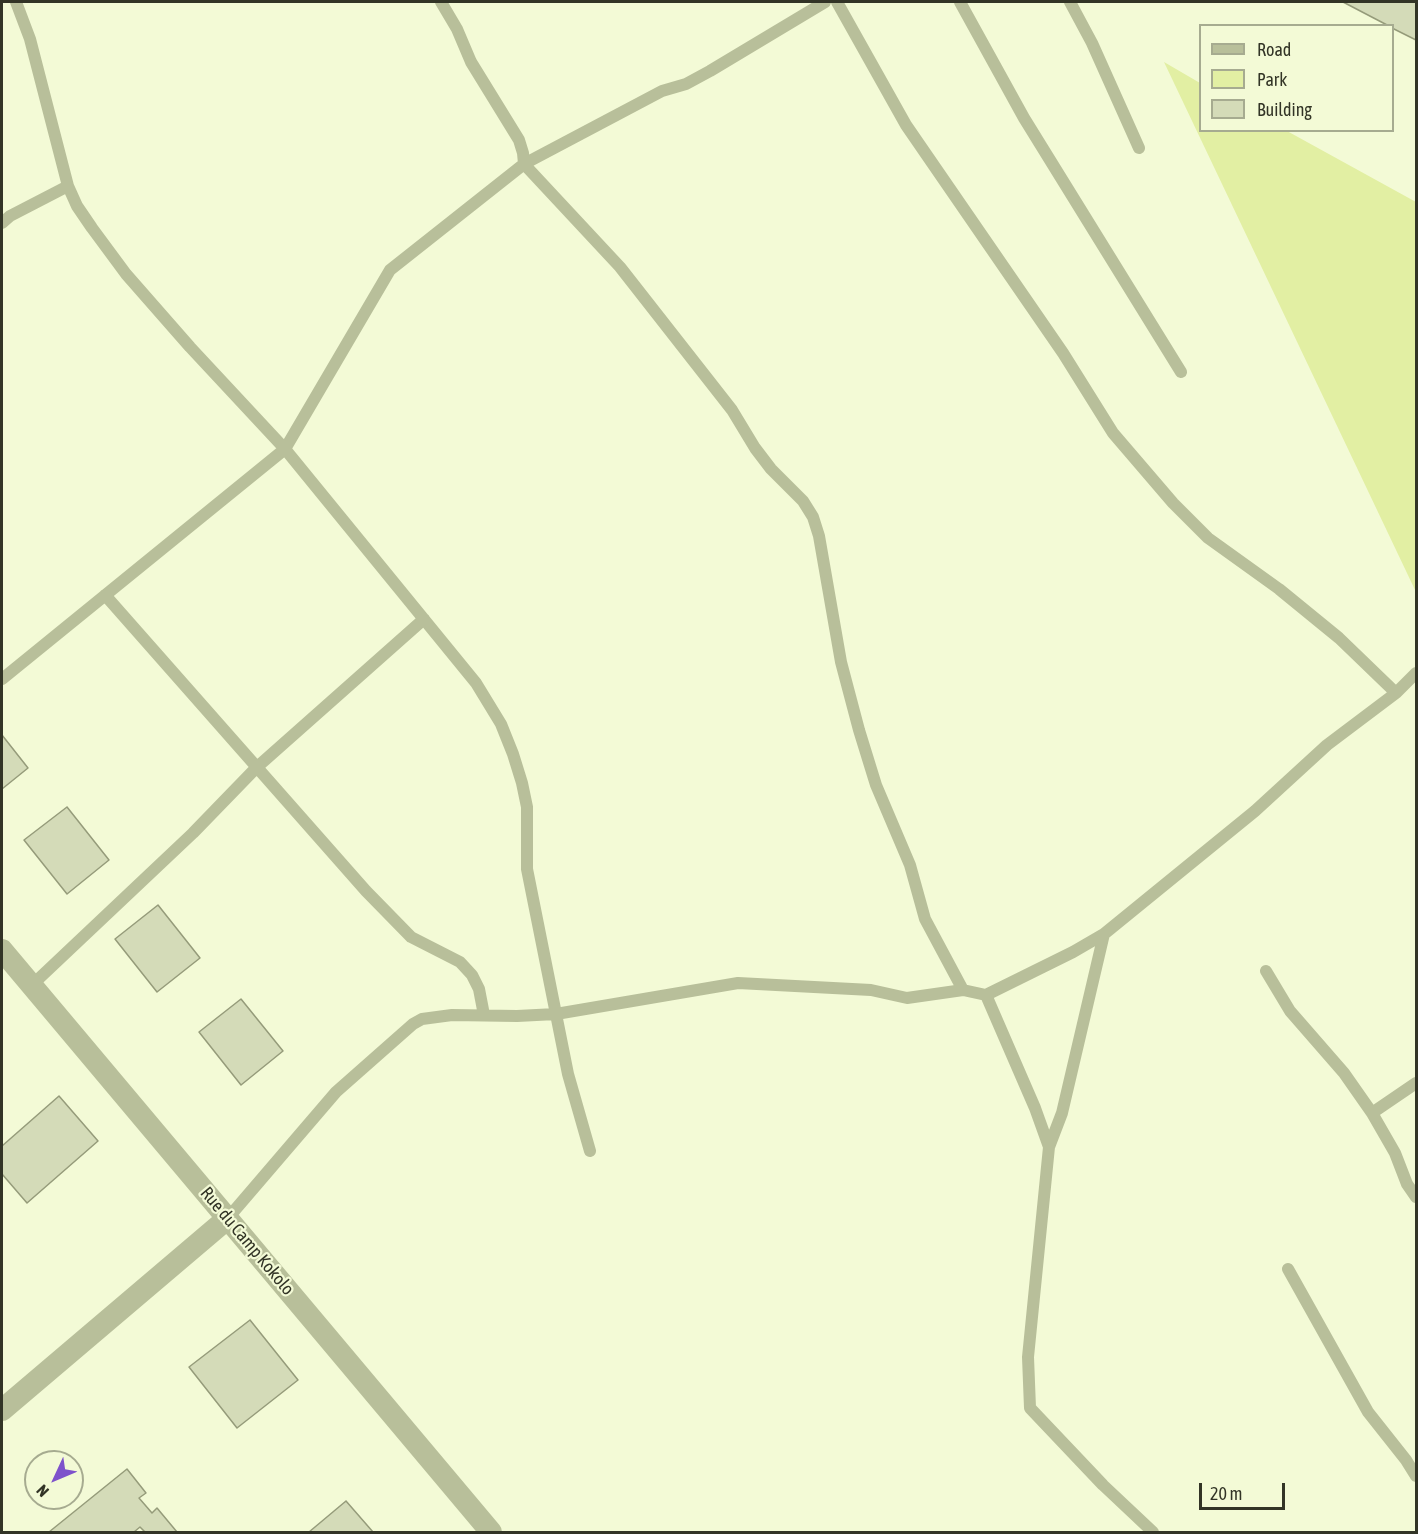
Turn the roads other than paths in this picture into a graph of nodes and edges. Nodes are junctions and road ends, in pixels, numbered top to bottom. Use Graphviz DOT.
graph roads {
  1 [pos="16,2"];
  2 [pos="441,2"];
  3 [pos="825,2"];
  4 [pos="837,2"];
  5 [pos="960,2"];
  6 [pos="1070,2"];
  7 [pos="1139,148"];
  8 [pos="524,164"];
  9 [pos="68,186"];
  10 [pos="2,223"];
  11 [pos="1181,372"];
  12 [pos="285,449"];
  13 [pos="105,595"];
  14 [pos="424,619"];
  15 [pos="1416,673"];
  16 [pos="2,679"];
  17 [pos="1396,693"];
  18 [pos="256,768"];
  19 [pos="1104,934"];
  20 [pos="2,950"];
  21 [pos="1266,971"];
  22 [pos="31,986"];
  23 [pos="963,990"];
  24 [pos="986,995"];
  25 [pos="556,1014"];
  26 [pos="484,1015"];
  27 [pos="1416,1083"];
  28 [pos="1372,1113"];
  29 [pos="1049,1147"];
  30 [pos="590,1151"];
  31 [pos="1416,1197"];
  32 [pos="228,1218"];
  33 [pos="1288,1269"];
  34 [pos="2,1410"];
  35 [pos="1416,1476"];
  36 [pos="491,1533"];
  37 [pos="1153,1533"];
  1 -- 9 [label="lane"];
  2 -- 8 [label="lane"];
  3 -- 8 [label="lane"];
  4 -- 17 [label="lane"];
  5 -- 11 [label="lane"];
  6 -- 7 [label="lane"];
  8 -- 12 [label="lane"];
  8 -- 23 [label="lane"];
  9 -- 10 [label="lane"];
  9 -- 12 [label="lane"];
  12 -- 13 [label="lane"];
  12 -- 14 [label="lane"];
  13 -- 16 [label="lane"];
  13 -- 18 [label="lane"];
  14 -- 18 [label="lane"];
  14 -- 25 [label="lane"];
  15 -- 17 [label="lane"];
  17 -- 19 [label="lane"];
  18 -- 22 [label="lane"];
  18 -- 26 [label="lane"];
  19 -- 24 [label="lane"];
  19 -- 29 [label="lane"];
  20 -- 22 [label="street, Rue du Camp Kokolo"];
  21 -- 28 [label="lane"];
  22 -- 32 [label="street, Rue du Camp Kokolo"];
  23 -- 24 [label="lane"];
  23 -- 25 [label="lane"];
  24 -- 29 [label="lane"];
  25 -- 26 [label="lane"];
  25 -- 30 [label="lane"];
  26 -- 32 [label="lane"];
  27 -- 28 [label="lane"];
  28 -- 31 [label="lane"];
  29 -- 37 [label="lane"];
  32 -- 34 [label="street"];
  32 -- 36 [label="street, Rue du Camp Kokolo"];
  33 -- 35 [label="lane"];
}
